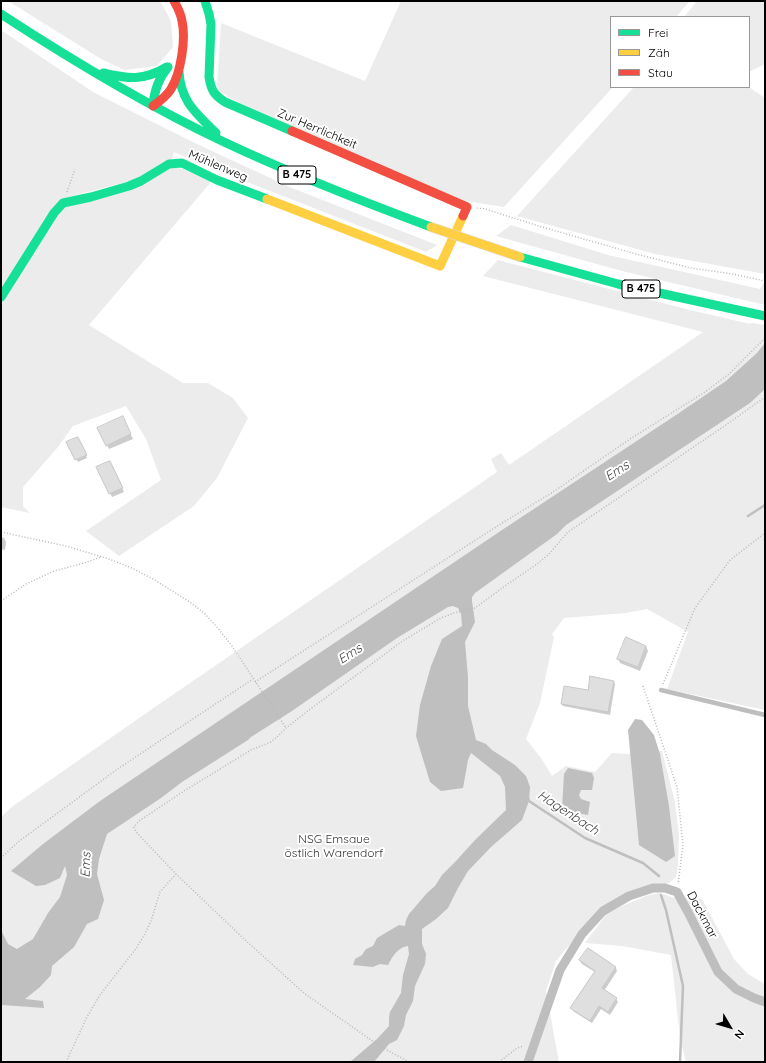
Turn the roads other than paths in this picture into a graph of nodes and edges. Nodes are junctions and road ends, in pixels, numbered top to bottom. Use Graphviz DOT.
graph roads {
  1 [pos="174,1"];
  2 [pos="204,1"];
  3 [pos="1,14"];
  4 [pos="182,47"];
  5 [pos="167,67"];
  6 [pos="87,69"];
  7 [pos="179,71"];
  8 [pos="153,106"];
  9 [pos="226,142"];
  10 [pos="453,238"];
  11 [pos="1,298"];
  12 [pos="764,316"];
  13 [pos="661,690"];
  14 [pos="765,715"];
  15 [pos="765,1002"];
  16 [pos="528,1062"];
  1 -- 4 [label="main road"];
  2 -- 10 [label="main road, Zur Herrlichkeit"];
  3 -- 6 [label="main road, B 475"];
  4 -- 5 [label="main road"];
  4 -- 7 [label="main road"];
  5 -- 6 [label="main road"];
  5 -- 8 [label="main road"];
  6 -- 8 [label="main road, B 475"];
  7 -- 8 [label="main road"];
  7 -- 9 [label="main road"];
  8 -- 9 [label="main road, B 475"];
  9 -- 12 [label="main road, B 475, bridge"];
  10 -- 11 [label="main road, Mühlenweg"];
  13 -- 14 [label="lane"];
  15 -- 16 [label="street, Dackmar"];
}
